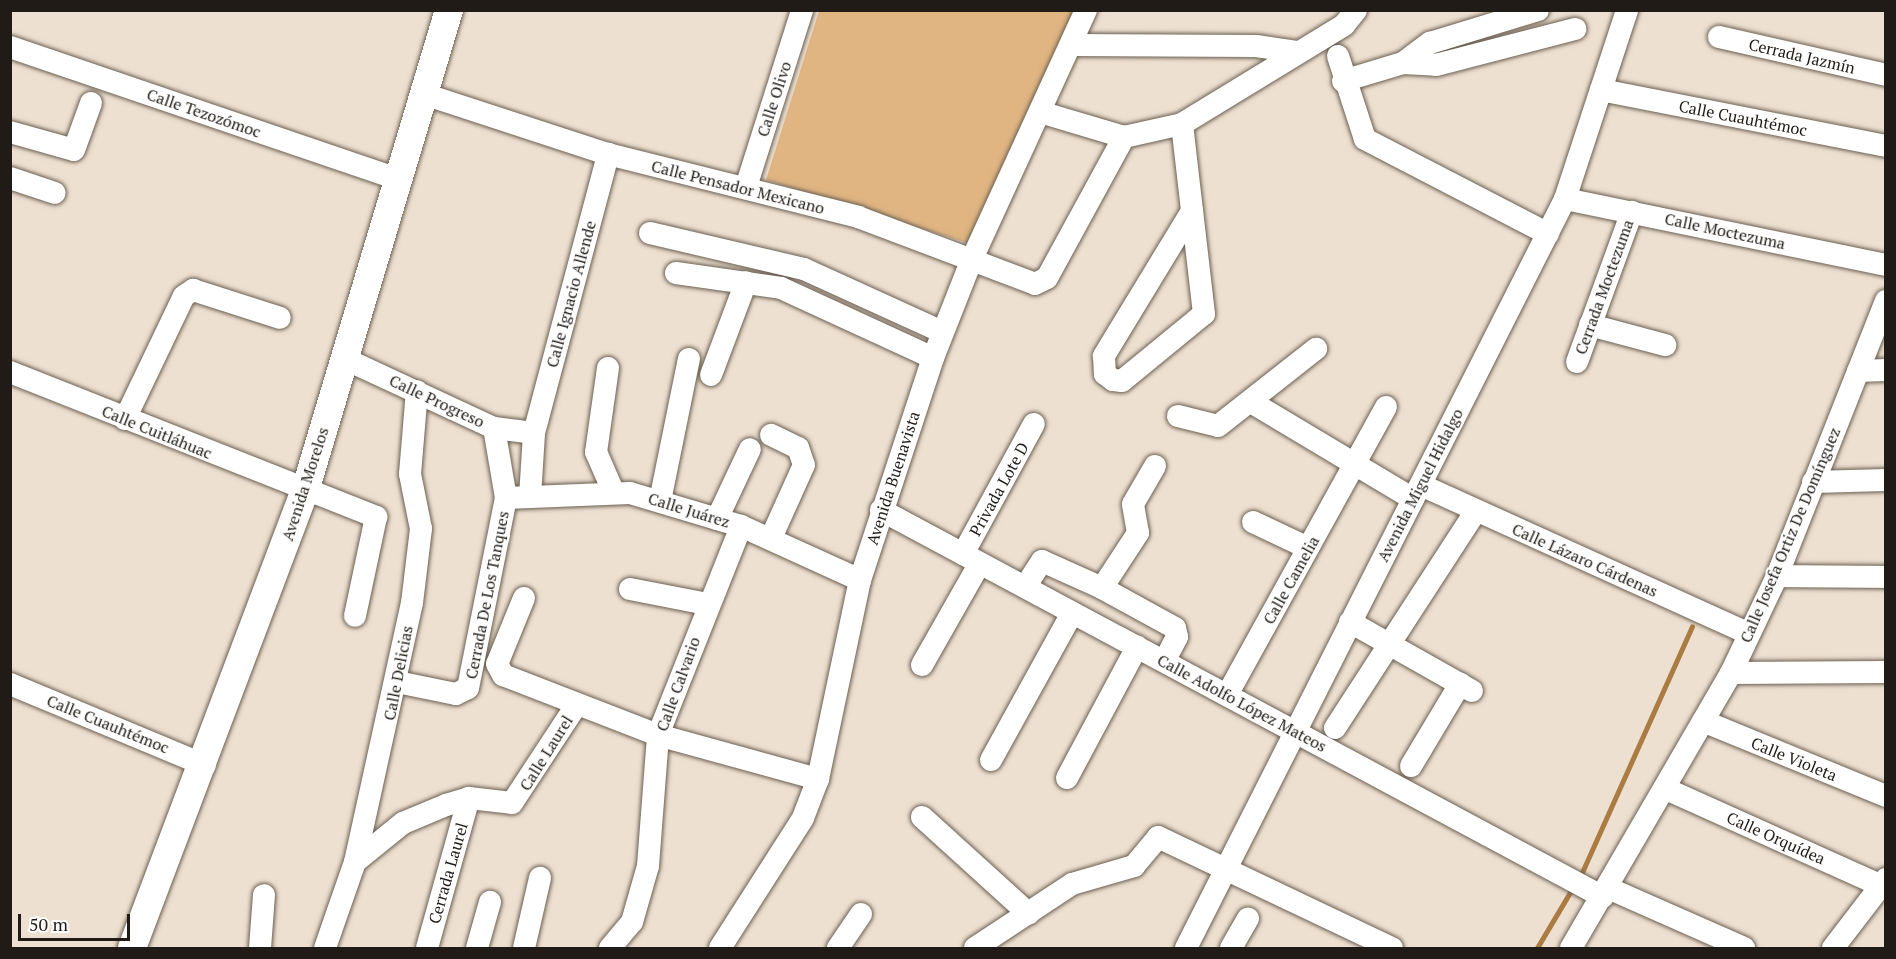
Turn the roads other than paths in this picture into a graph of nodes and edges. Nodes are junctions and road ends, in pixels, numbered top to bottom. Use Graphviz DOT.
graph roads {
  1 [pos="449,10"];
  2 [pos="802,10"];
  3 [pos="1086,10"];
  4 [pos="1356,10"];
  5 [pos="1538,10"];
  6 [pos="1627,10"];
  7 [pos="1575,29"];
  8 [pos="1719,37"];
  9 [pos="1071,45"];
  10 [pos="10,47"];
  11 [pos="1297,52"];
  12 [pos="1338,56"];
  13 [pos="1403,63"];
  14 [pos="1886,75"];
  15 [pos="1343,81"];
  16 [pos="1601,90"];
  17 [pos="424,94"];
  18 [pos="91,103"];
  19 [pos="1040,112"];
  20 [pos="1182,124"];
  21 [pos="10,132"];
  22 [pos="1124,137"];
  23 [pos="1886,146"];
  24 [pos="608,154"];
  25 [pos="10,178"];
  26 [pos="399,179"];
  27 [pos="746,187"];
  28 [pos="55,194"];
  29 [pos="1565,199"];
  30 [pos="1192,211"];
  31 [pos="1632,212"];
  32 [pos="650,233"];
  33 [pos="1548,234"];
  34 [pos="972,259"];
  35 [pos="1886,265"];
  36 [pos="676,273"];
  37 [pos="746,282"];
  38 [pos="1886,301"];
  39 [pos="280,318"];
  40 [pos="1590,325"];
  41 [pos="942,332"];
  42 [pos="1665,345"];
  43 [pos="1317,349"];
  44 [pos="343,358"];
  45 [pos="933,358"];
  46 [pos="689,359"];
  47 [pos="1577,362"];
  48 [pos="608,368"];
  49 [pos="1886,370"];
  50 [pos="1858,371"];
  51 [pos="10,372"];
  52 [pos="711,375"];
  53 [pos="417,391"];
  54 [pos="1251,402"];
  55 [pos="1386,407"];
  56 [pos="1178,416"];
  57 [pos="125,419"];
  58 [pos="1034,424"];
  59 [pos="494,428"];
  60 [pos="534,433"];
  61 [pos="771,435"];
  62 [pos="750,449"];
  63 [pos="1354,464"];
  64 [pos="1155,466"];
  65 [pos="1886,480"];
  66 [pos="1813,482"];
  67 [pos="305,491"];
  68 [pos="613,491"];
  69 [pos="1417,492"];
  70 [pos="530,497"];
  71 [pos="506,498"];
  72 [pos="660,501"];
  73 [pos="881,510"];
  74 [pos="1476,511"];
  75 [pos="717,519"];
  76 [pos="1253,522"];
  77 [pos="741,526"];
  78 [pos="771,538"];
  79 [pos="1308,548"];
  80 [pos="972,559"];
  81 [pos="1777,576"];
  82 [pos="1886,577"];
  83 [pos="860,580"];
  84 [pos="1025,587"];
  85 [pos="1102,588"];
  86 [pos="630,589"];
  87 [pos="524,598"];
  88 [pos="707,604"];
  89 [pos="1072,613"];
  90 [pos="355,616"];
  91 [pos="1350,622"];
  92 [pos="1749,634"];
  93 [pos="1391,643"];
  94 [pos="1137,647"];
  95 [pos="1164,662"];
  96 [pos="922,665"];
  97 [pos="1886,672"];
  98 [pos="1731,673"];
  99 [pos="397,682"];
  100 [pos="10,684"];
  101 [pos="1227,695"];
  102 [pos="575,707"];
  103 [pos="1703,721"];
  104 [pos="1335,728"];
  105 [pos="1293,731"];
  106 [pos="658,735"];
  107 [pos="991,760"];
  108 [pos="205,765"];
  109 [pos="1411,766"];
  110 [pos="1067,778"];
  111 [pos="818,779"];
  112 [pos="1666,789"];
  113 [pos="1886,796"];
  114 [pos="469,798"];
  115 [pos="922,818"];
  116 [pos="355,862"];
  117 [pos="1226,869"];
  118 [pos="540,878"];
  119 [pos="1884,884"];
  120 [pos="1592,888"];
  121 [pos="264,895"];
  122 [pos="490,902"];
  123 [pos="861,914"];
  124 [pos="1029,914"];
  125 [pos="1248,919"];
  126 [pos="132,948"];
  127 [pos="260,948"];
  128 [pos="325,948"];
  129 [pos="427,948"];
  130 [pos="477,948"];
  131 [pos="524,948"];
  132 [pos="610,948"];
  133 [pos="720,948"];
  134 [pos="838,948"];
  135 [pos="975,948"];
  136 [pos="1186,948"];
  137 [pos="1231,948"];
  138 [pos="1392,948"];
  139 [pos="1571,948"];
  140 [pos="1744,948"];
  141 [pos="1833,948"];
  1 -- 17 [label="main road, Avenida Morelos"];
  2 -- 27 [label="street, Calle Olivo"];
  3 -- 9 [label="street, Avenida Buenavista"];
  4 -- 11 [label="street"];
  5 -- 13 [label="street"];
  6 -- 16 [label="street, Avenida Miguel Hidalgo"];
  7 -- 13 [label="street"];
  8 -- 14 [label="street, Cerrada Jazmín"];
  9 -- 11 [label="street"];
  9 -- 19 [label="street, Avenida Buenavista"];
  10 -- 26 [label="street, Calle Tezozómoc"];
  11 -- 20 [label="street"];
  12 -- 15 [label="street"];
  13 -- 15 [label="street"];
  15 -- 33 [label="street"];
  16 -- 23 [label="street, Calle Cuauhtémoc"];
  16 -- 29 [label="street, Avenida Miguel Hidalgo"];
  17 -- 24 [label="street, Calle Pensador Mexicano"];
  17 -- 26 [label="main road, Avenida Morelos"];
  18 -- 21 [label="street"];
  19 -- 22 [label="street"];
  19 -- 34 [label="street, Avenida Buenavista"];
  20 -- 22 [label="street"];
  20 -- 30 [label="street"];
  22 -- 34 [label="street, Calle Pensador Mexicano"];
  24 -- 27 [label="street, Calle Pensador Mexicano"];
  24 -- 60 [label="street, Calle Ignacio Allende"];
  25 -- 28 [label="street"];
  26 -- 44 [label="main road, Avenida Morelos"];
  27 -- 34 [label="street, Calle Pensador Mexicano"];
  29 -- 31 [label="street, Calle Moctezuma"];
  29 -- 33 [label="street, Avenida Miguel Hidalgo"];
  30 -- 30 [label="street"];
  31 -- 35 [label="street, Calle Moctezuma"];
  31 -- 40 [label="street, Cerrada Moctezuma"];
  32 -- 41 [label="street"];
  33 -- 69 [label="street, Avenida Miguel Hidalgo"];
  34 -- 41 [label="street, Avenida Buenavista"];
  36 -- 37 [label="street"];
  37 -- 45 [label="street"];
  37 -- 52 [label="street"];
  38 -- 50 [label="street, Calle Josefa Ortiz De Domínguez"];
  39 -- 57 [label="street"];
  40 -- 42 [label="street"];
  40 -- 47 [label="street, Cerrada Moctezuma"];
  41 -- 45 [label="street, Avenida Buenavista"];
  43 -- 54 [label="street"];
  44 -- 53 [label="street, Calle Progreso"];
  44 -- 67 [label="main road, Avenida Morelos"];
  45 -- 73 [label="street, Avenida Buenavista"];
  46 -- 72 [label="street"];
  48 -- 68 [label="street"];
  49 -- 50 [label="street"];
  50 -- 66 [label="street, Calle Josefa Ortiz De Domínguez"];
  51 -- 57 [label="street, Calle Cuitláhuac"];
  53 -- 59 [label="street, Calle Progreso"];
  53 -- 99 [label="street, Calle Delicias"];
  54 -- 56 [label="street"];
  54 -- 63 [label="street"];
  55 -- 63 [label="street, Calle Camelia"];
  57 -- 67 [label="street, Calle Cuitláhuac"];
  58 -- 80 [label="street, Privada Lote D"];
  59 -- 60 [label="street, Calle Progreso"];
  59 -- 71 [label="street, Cerrada De Los Tanques"];
  60 -- 70 [label="street, Calle Ignacio Allende"];
  61 -- 78 [label="street"];
  62 -- 75 [label="street"];
  63 -- 69 [label="street"];
  63 -- 79 [label="street, Calle Camelia"];
  64 -- 85 [label="street"];
  65 -- 66 [label="street"];
  66 -- 81 [label="street, Calle Josefa Ortiz De Domínguez"];
  67 -- 90 [label="street, Calle Cuitláhuac"];
  67 -- 108 [label="main road, Avenida Morelos"];
  68 -- 70 [label="street, Calle Juárez"];
  68 -- 72 [label="street, Calle Juárez"];
  69 -- 74 [label="street, Calle Lázaro Cárdenas"];
  69 -- 91 [label="street, Avenida Miguel Hidalgo"];
  70 -- 71 [label="street, Calle Juárez"];
  71 -- 99 [label="street, Cerrada De Los Tanques"];
  72 -- 75 [label="street, Calle Juárez"];
  73 -- 80 [label="street, Calle Adolfo López Mateos"];
  73 -- 83 [label="street, Avenida Buenavista"];
  74 -- 92 [label="street, Calle Lázaro Cárdenas"];
  74 -- 93 [label="street"];
  75 -- 77 [label="street, Calle Juárez"];
  76 -- 79 [label="street"];
  77 -- 78 [label="street, Calle Juárez"];
  77 -- 88 [label="street, Calle Calvario"];
  78 -- 83 [label="street, Calle Juárez"];
  79 -- 101 [label="street, Calle Camelia"];
  80 -- 84 [label="street, Calle Adolfo López Mateos"];
  80 -- 96 [label="street, Privada Lote D"];
  81 -- 82 [label="street"];
  81 -- 92 [label="street, Calle Josefa Ortiz De Domínguez"];
  83 -- 111 [label="street, Avenida Buenavista"];
  84 -- 85 [label="street"];
  84 -- 89 [label="street, Calle Adolfo López Mateos"];
  85 -- 95 [label="street"];
  86 -- 88 [label="street"];
  87 -- 102 [label="street"];
  88 -- 106 [label="street, Calle Calvario"];
  89 -- 94 [label="street, Calle Adolfo López Mateos"];
  89 -- 107 [label="street"];
  91 -- 93 [label="street"];
  91 -- 105 [label="street, Avenida Miguel Hidalgo"];
  92 -- 98 [label="street, Calle Josefa Ortiz De Domínguez"];
  93 -- 104 [label="street"];
  93 -- 109 [label="street"];
  94 -- 95 [label="street, Calle Adolfo López Mateos"];
  94 -- 110 [label="street"];
  95 -- 101 [label="street, Calle Adolfo López Mateos"];
  97 -- 98 [label="street"];
  98 -- 103 [label="street, Calle Josefa Ortiz De Domínguez"];
  99 -- 116 [label="street, Calle Delicias"];
  100 -- 108 [label="street, Calle Cuauhtémoc"];
  101 -- 105 [label="street, Calle Adolfo López Mateos"];
  102 -- 106 [label="street, Calle Laurel"];
  102 -- 114 [label="street, Calle Laurel"];
  103 -- 112 [label="street, Calle Josefa Ortiz De Domínguez"];
  103 -- 113 [label="street, Calle Violeta"];
  105 -- 117 [label="street, Avenida Miguel Hidalgo"];
  105 -- 120 [label="street, Calle Adolfo López Mateos"];
  106 -- 111 [label="street, Calle Laurel"];
  106 -- 132 [label="street, Calle Calvario"];
  108 -- 126 [label="main road, Avenida Morelos"];
  111 -- 133 [label="street, Avenida Buenavista"];
  112 -- 119 [label="street, Calle Orquídea"];
  112 -- 120 [label="street, Calle Josefa Ortiz De Domínguez"];
  114 -- 116 [label="street, Calle Laurel"];
  114 -- 129 [label="street, Cerrada Laurel"];
  115 -- 124 [label="street"];
  116 -- 128 [label="street, Calle Delicias"];
  117 -- 124 [label="street"];
  117 -- 136 [label="street, Avenida Miguel Hidalgo"];
  117 -- 138 [label="street"];
  118 -- 131 [label="street"];
  119 -- 141 [label="street"];
  120 -- 139 [label="street, Calle Josefa Ortiz De Domínguez"];
  120 -- 140 [label="street, Calle Adolfo López Mateos"];
  121 -- 127 [label="street"];
  122 -- 130 [label="street"];
  123 -- 134 [label="street"];
  124 -- 135 [label="street"];
  125 -- 137 [label="street"];
}
